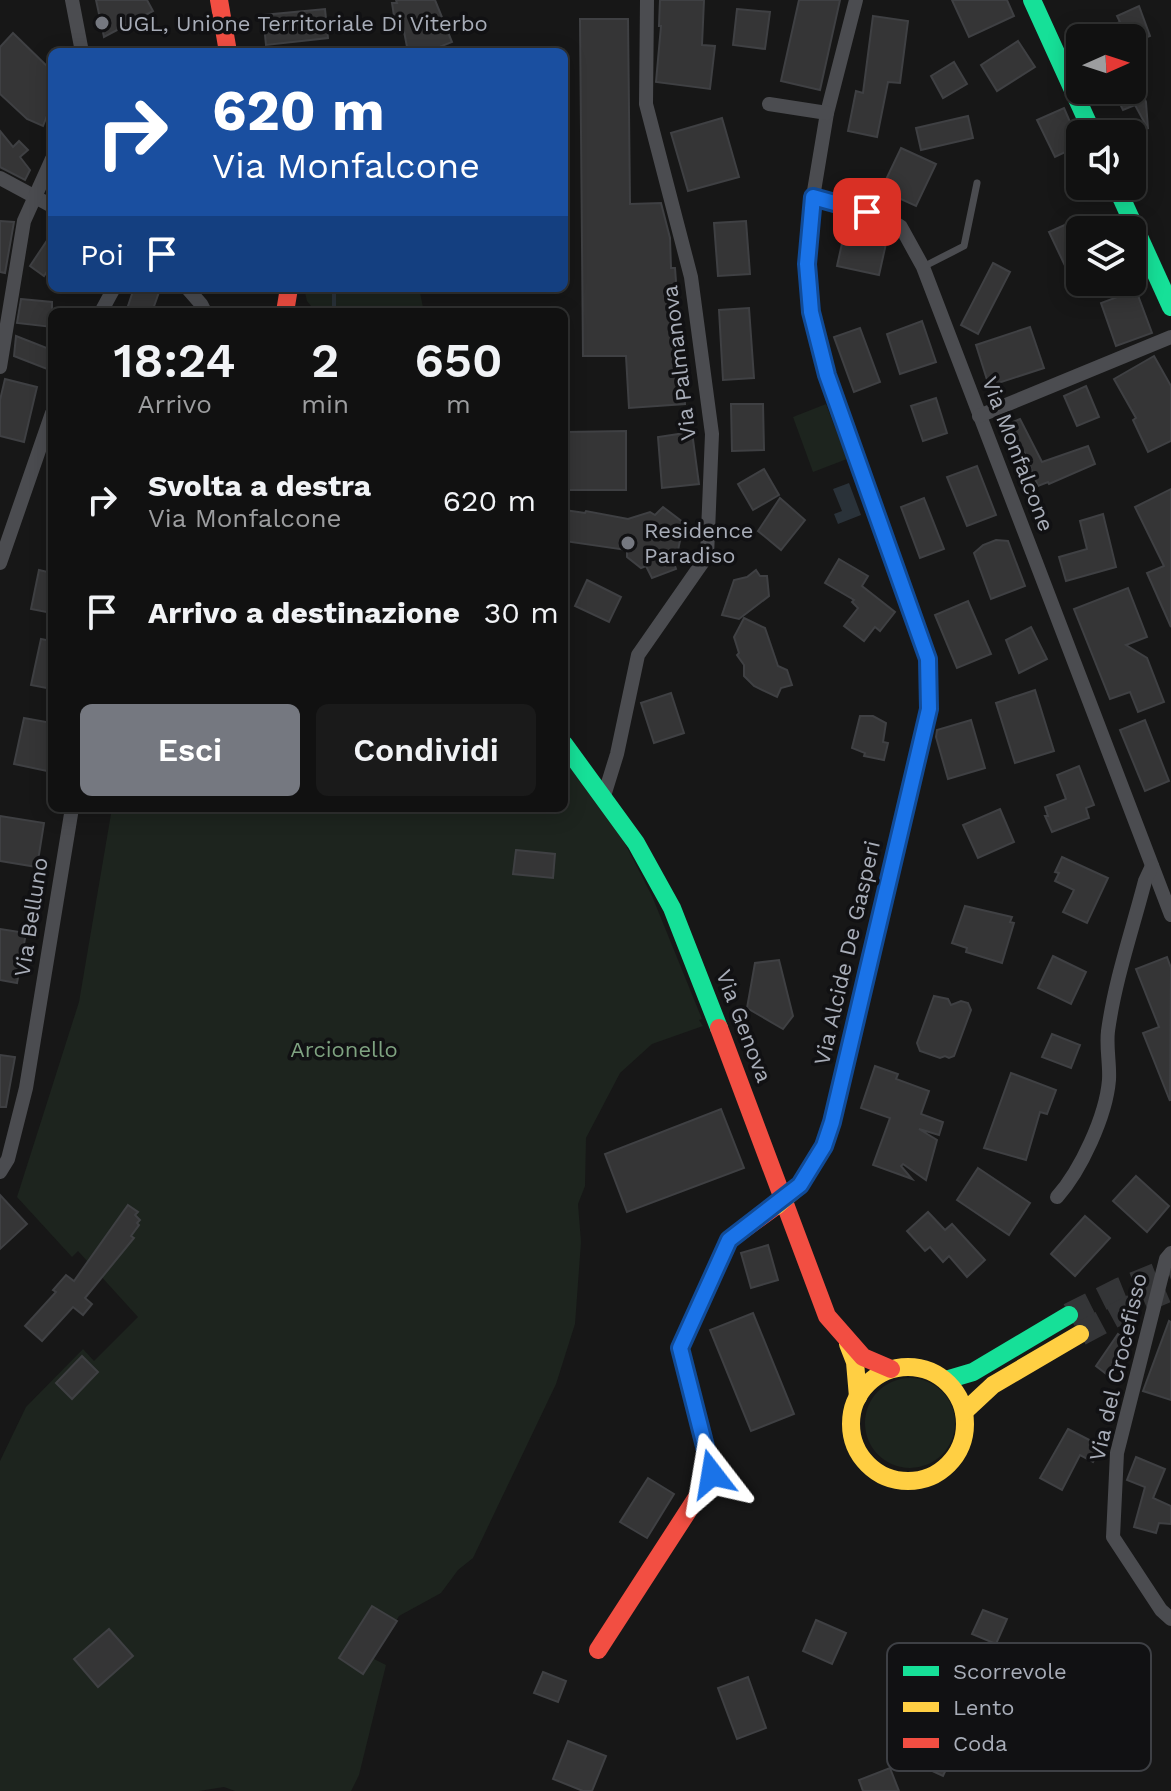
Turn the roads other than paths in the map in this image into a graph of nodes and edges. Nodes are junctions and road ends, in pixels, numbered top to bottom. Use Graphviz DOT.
graph roads {
  1 [pos="72,0"];
  2 [pos="219,0"];
  3 [pos="647,0"];
  4 [pos="856,0"];
  5 [pos="1032,0"];
  6 [pos="81,48"];
  7 [pos="227,48"];
  8 [pos="769,104"];
  9 [pos="827,113"];
  10 [pos="1087,120"];
  11 [pos="48,169"];
  12 [pos="0,178"];
  13 [pos="977,183"];
  14 [pos="813,197"];
  15 [pos="36,199"];
  16 [pos="1122,200"];
  17 [pos="48,204"];
  18 [pos="923,267"];
  19 [pos="190,292"];
  20 [pos="1171,307"];
  21 [pos="203,308"];
  22 [pos="1171,337"];
  23 [pos="0,367"];
  24 [pos="979,416"];
  25 [pos="48,425"];
  26 [pos="0,563"];
  27 [pos="568,749"];
  28 [pos="604,796"];
  29 [pos="71,812"];
  30 [pos="1152,866"];
  31 [pos="1171,915"];
  32 [pos="0,1172"];
  33 [pos="1057,1197"];
  34 [pos="1171,1253"];
  35 [pos="1069,1315"];
  36 [pos="1080,1334"];
  37 [pos="846,1341"];
  38 [pos="891,1369"];
  39 [pos="946,1380"];
  40 [pos="858,1397"];
  41 [pos="964,1412"];
  42 [pos="1171,1619"];
  43 [pos="598,1650"];
  1 -- 6 [label="street"];
  2 -- 7 [label="main road"];
  3 -- 28 [label="street, Via Palmanova"];
  4 -- 9 [label="street"];
  5 -- 10 [label="main road"];
  8 -- 9 [label="street"];
  9 -- 14 [label="street"];
  11 -- 15 [label="street"];
  12 -- 15 [label="street"];
  13 -- 18 [label="lane"];
  14 -- 18 [label="street, Via Monfalcone"];
  14 -- 43 [label="main road, Via Alcide De Gasperi, bridge"];
  15 -- 17 [label="street"];
  15 -- 23 [label="street"];
  16 -- 20 [label="main road"];
  18 -- 24 [label="street, Via Monfalcone"];
  19 -- 21 [label="street"];
  22 -- 24 [label="street"];
  24 -- 30 [label="street, Via Monfalcone"];
  25 -- 26 [label="street"];
  27 -- 28 [label="main road, Via Genova"];
  28 -- 37 [label="main road, Via Genova"];
  29 -- 32 [label="street, Via Belluno"];
  30 -- 31 [label="street, Via Monfalcone"];
  30 -- 33 [label="street"];
  34 -- 42 [label="street, Via del Crocefisso"];
  35 -- 39 [label="main road"];
  36 -- 41 [label="main road"];
  37 -- 38 [label="main road, Via Genova"];
  37 -- 40 [label="main road, Via Genova"];
  38 -- 39 [label="main road, Via Genova"];
  38 -- 40 [label="main road"];
  39 -- 41 [label="main road"];
  40 -- 41 [label="main road, Via Genova"];
}
